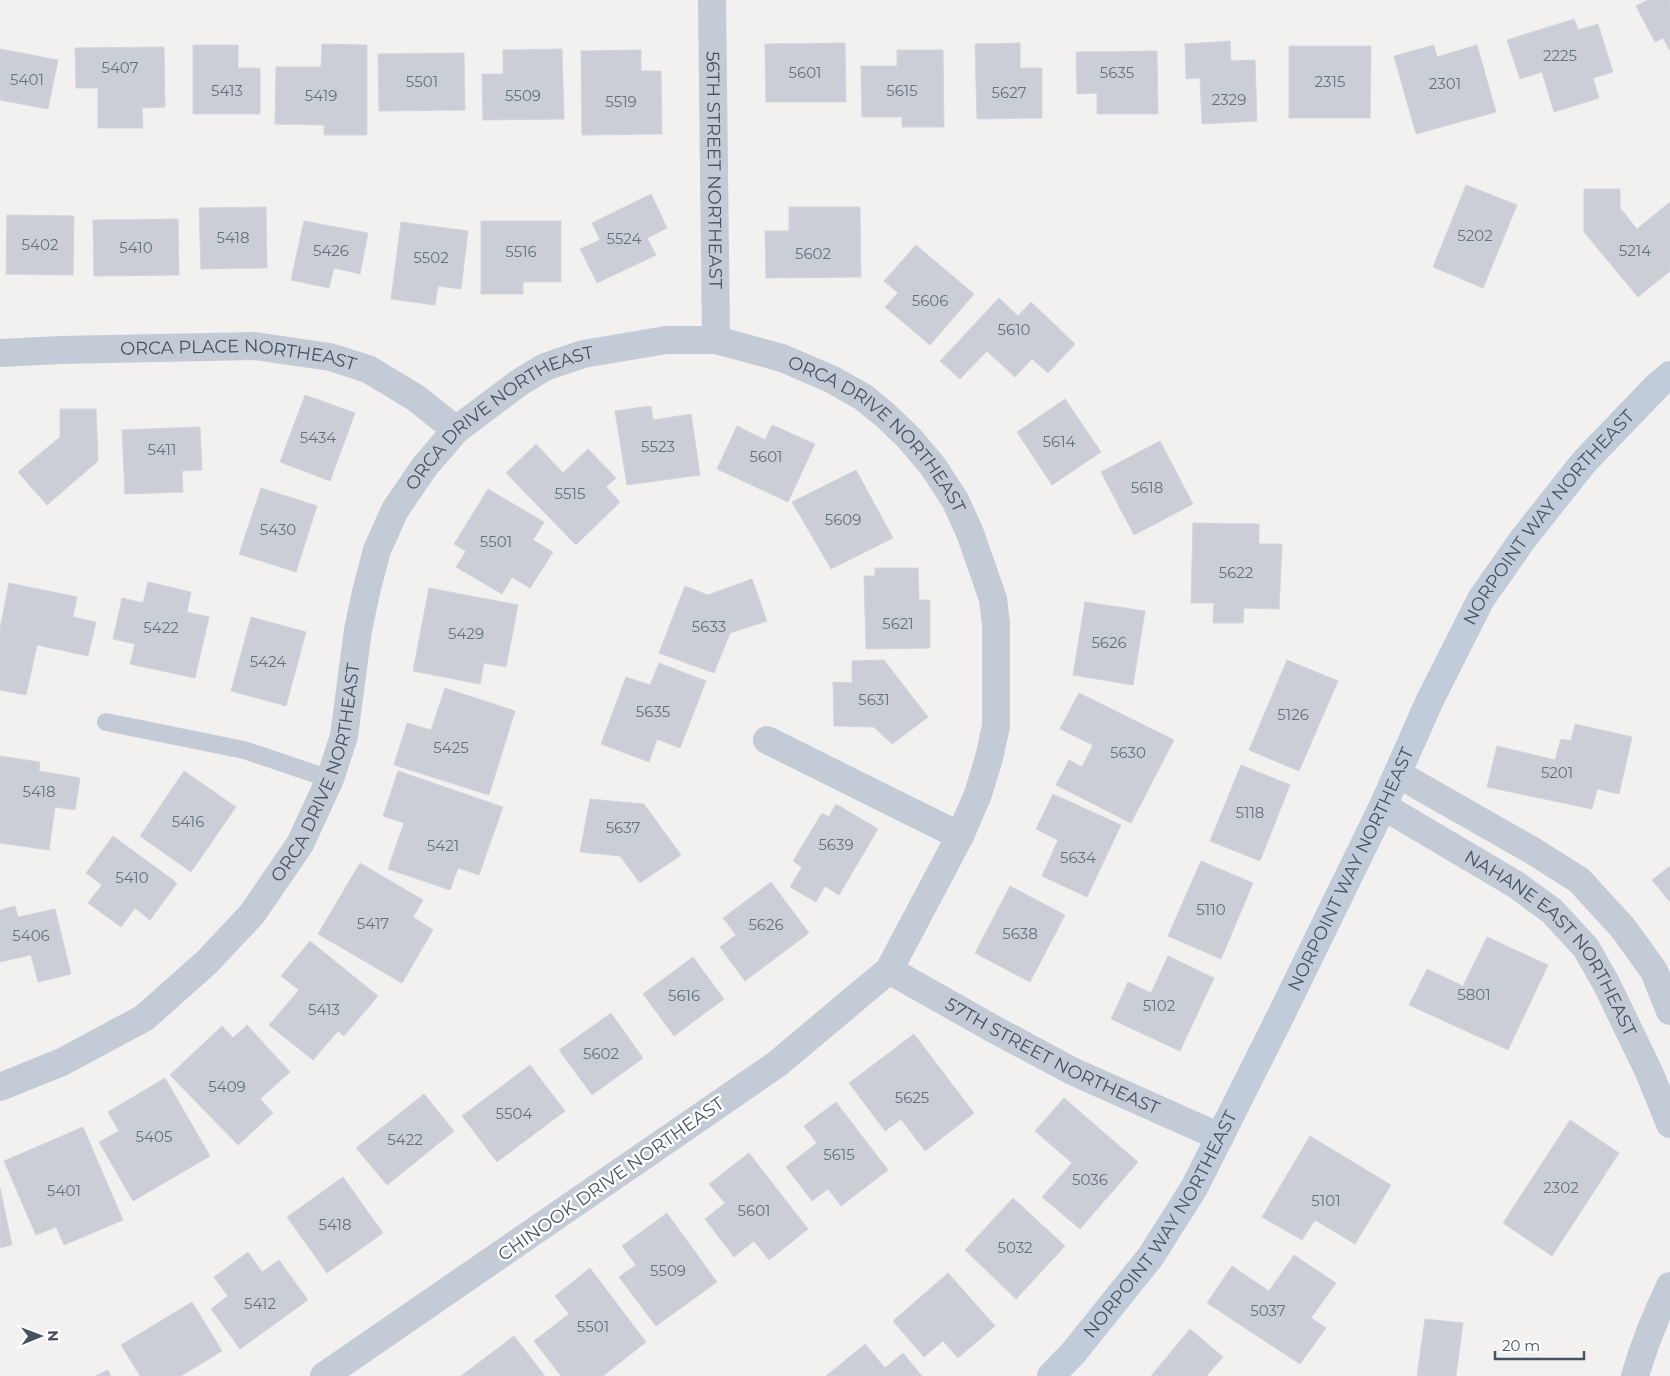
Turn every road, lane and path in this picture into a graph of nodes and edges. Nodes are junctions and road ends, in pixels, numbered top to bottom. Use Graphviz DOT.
graph roads {
  1 [pos="712,0"];
  2 [pos="716,340"];
  3 [pos="0,353"];
  4 [pos="1670,375"];
  5 [pos="456,430"];
  6 [pos="106,722"];
  7 [pos="766,740"];
  8 [pos="1398,774"];
  9 [pos="330,779"];
  10 [pos="1383,806"];
  11 [pos="960,836"];
  12 [pos="889,970"];
  13 [pos="1670,1011"];
  14 [pos="0,1087"];
  15 [pos="1670,1124"];
  16 [pos="1220,1137"];
  17 [pos="1670,1286"];
  18 [pos="324,1376"];
  19 [pos="1051,1376"];
  20 [pos="1635,1376"];
  1 -- 2 [label="street, 56TH STREET NORTHEAST"];
  2 -- 5 [label="street, ORCA DRIVE NORTHEAST"];
  2 -- 11 [label="street, ORCA DRIVE NORTHEAST"];
  3 -- 5 [label="street, ORCA PLACE NORTHEAST"];
  4 -- 8 [label="street, NORPOINT WAY NORTHEAST"];
  5 -- 9 [label="street, ORCA DRIVE NORTHEAST"];
  6 -- 9 [label="lane"];
  7 -- 11 [label="street"];
  8 -- 10 [label="street, NORPOINT WAY NORTHEAST"];
  8 -- 13 [label="street"];
  9 -- 14 [label="street, ORCA DRIVE NORTHEAST"];
  10 -- 15 [label="street, NAHANE EAST NORTHEAST"];
  10 -- 16 [label="street, NORPOINT WAY NORTHEAST"];
  11 -- 12 [label="street, ORCA DRIVE NORTHEAST"];
  12 -- 16 [label="street, 57TH STREET NORTHEAST"];
  12 -- 18 [label="street, CHINOOK DRIVE NORTHEAST"];
  16 -- 19 [label="street, NORPOINT WAY NORTHEAST"];
  17 -- 20 [label="street"];
}
